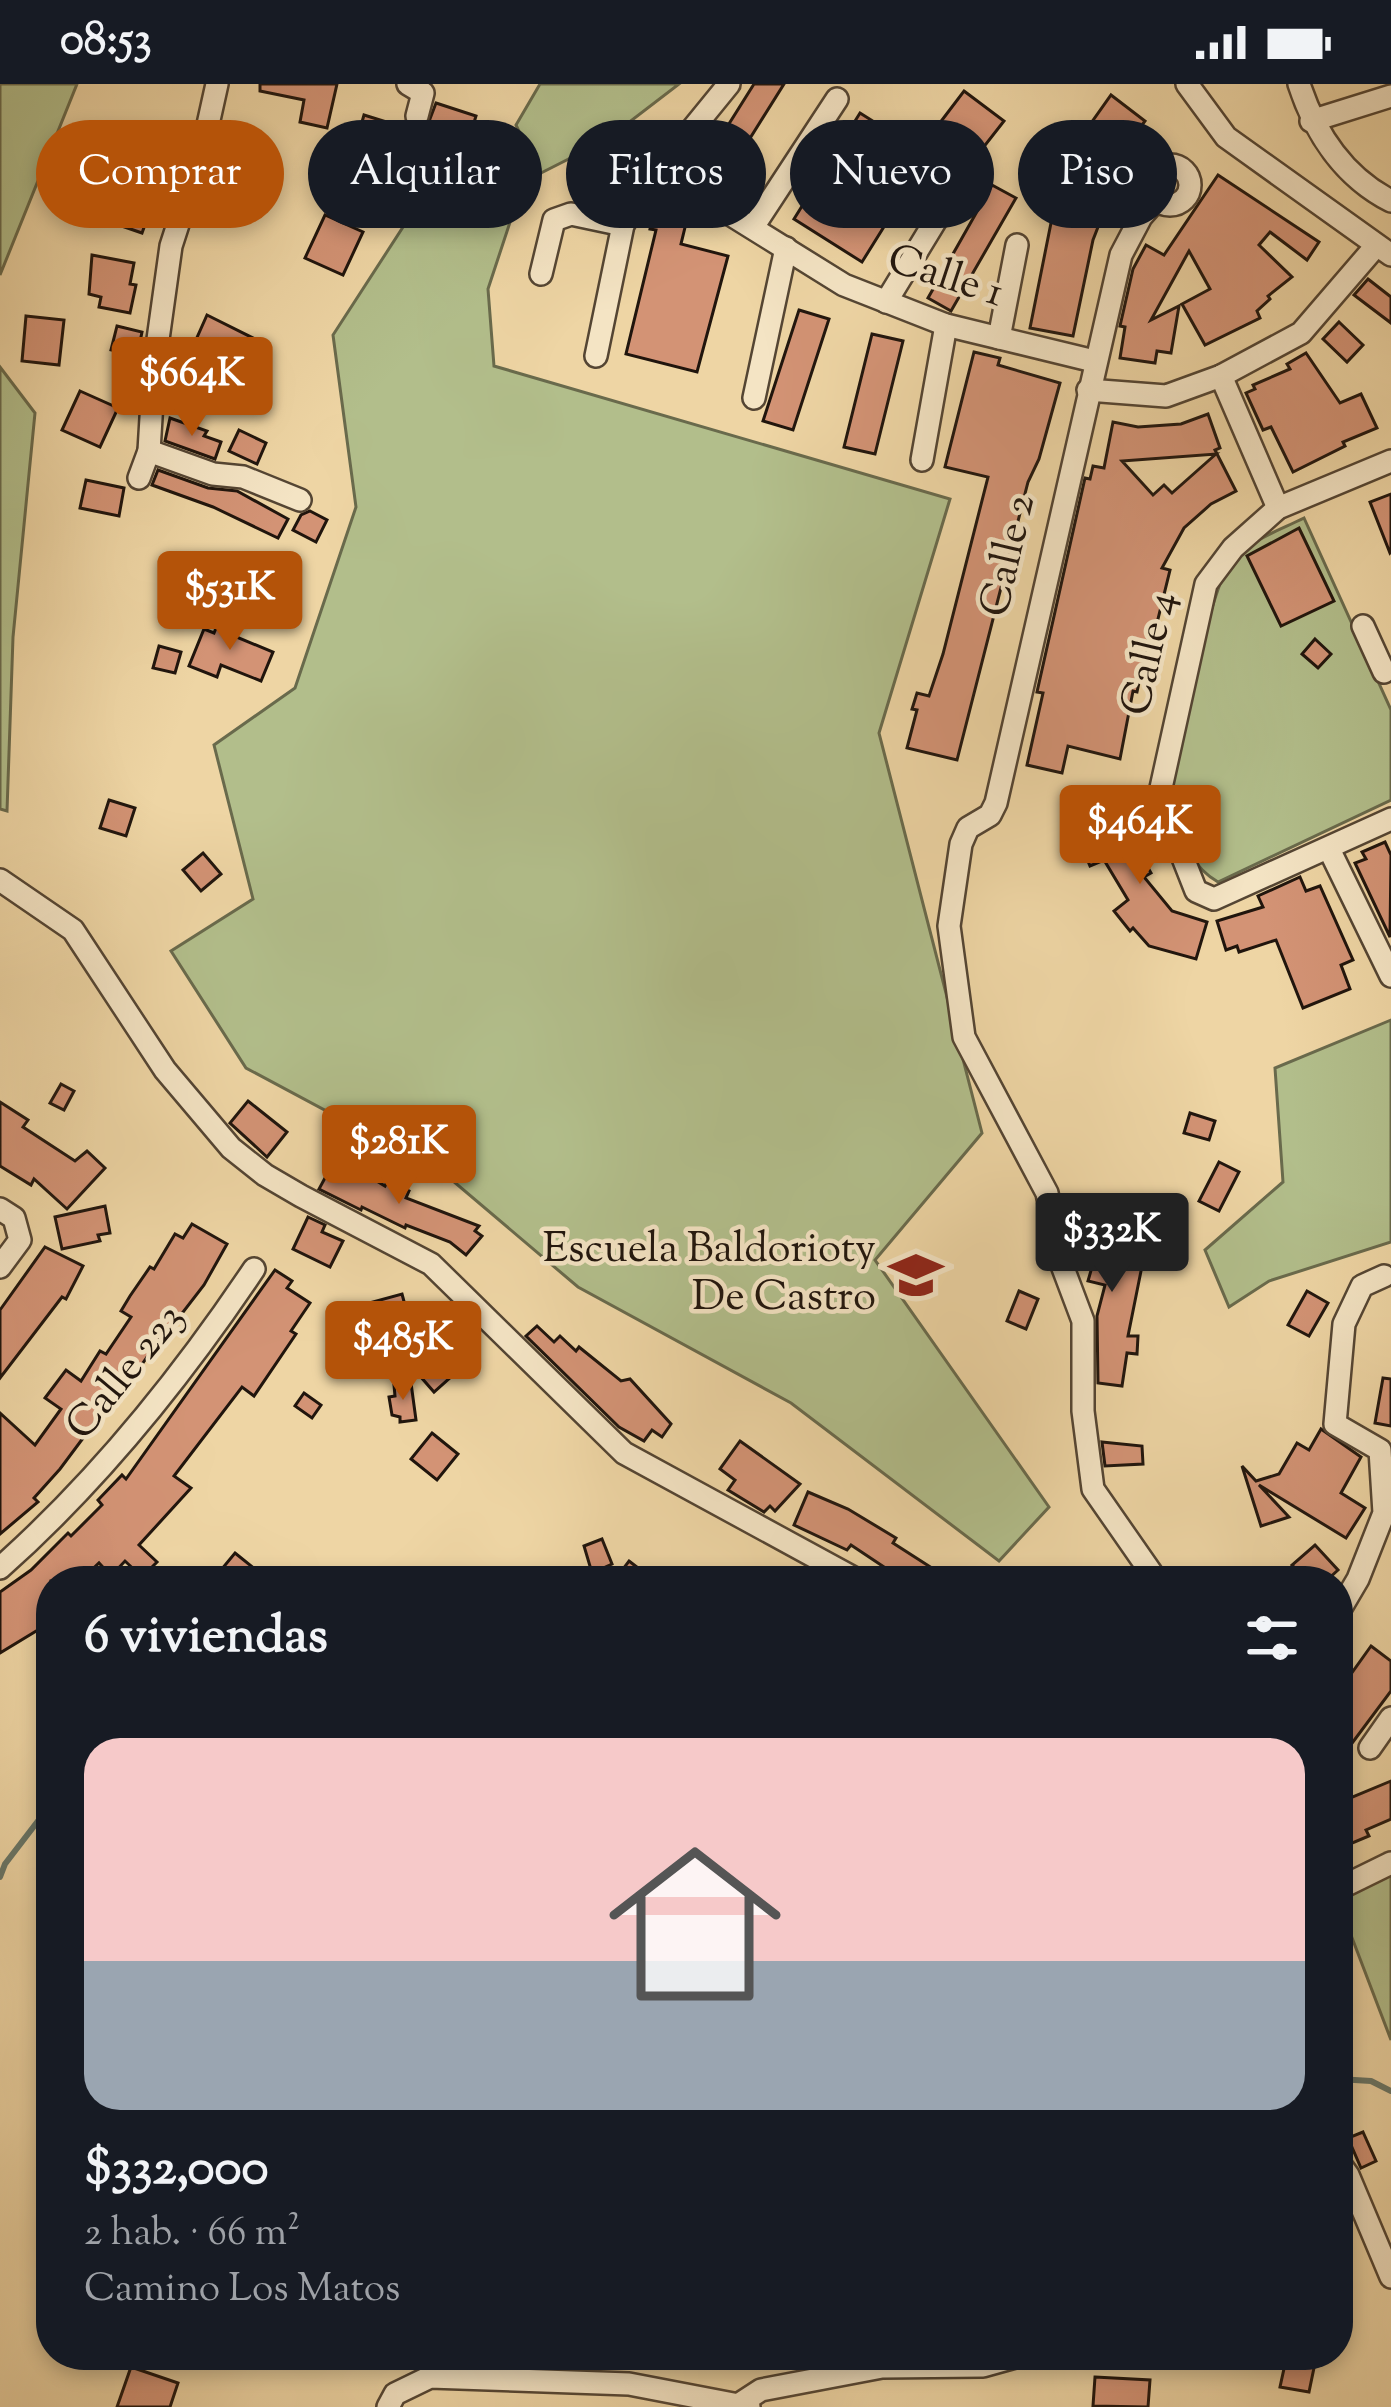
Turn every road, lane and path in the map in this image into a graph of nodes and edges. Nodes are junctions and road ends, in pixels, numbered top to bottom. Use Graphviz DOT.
graph roads {
  1 [pos="217,84"];
  2 [pos="408,84"];
  3 [pos="729,84"];
  4 [pos="1187,84"];
  5 [pos="1299,84"];
  6 [pos="1391,96"];
  7 [pos="836,99"];
  8 [pos="417,116"];
  9 [pos="700,120"];
  10 [pos="1311,121"];
  11 [pos="1391,201"];
  12 [pos="766,207"];
  13 [pos="566,216"];
  14 [pos="622,228"];
  15 [pos="755,228"];
  16 [pos="931,228"];
  17 [pos="1136,228"];
  18 [pos="1017,245"];
  19 [pos="786,248"];
  20 [pos="1383,251"];
  21 [pos="541,274"];
  22 [pos="886,302"];
  23 [pos="946,325"];
  24 [pos="999,338"];
  25 [pos="596,356"];
  26 [pos="1094,361"];
  27 [pos="1221,376"];
  28 [pos="1088,390"];
  29 [pos="754,398"];
  30 [pos="149,451"];
  31 [pos="922,460"];
  32 [pos="1391,460"];
  33 [pos="139,478"];
  34 [pos="300,500"];
  35 [pos="1278,508"];
  36 [pos="1364,626"];
  37 [pos="1383,645"];
  38 [pos="1384,672"];
  39 [pos="1391,819"];
  40 [pos="1329,849"];
  41 [pos="0,880"];
  42 [pos="1387,971"];
  43 [pos="0,1209"];
  44 [pos="0,1267"];
  45 [pos="254,1269"];
  46 [pos="1384,1276"];
  47 [pos="1388,1522"];
  48 [pos="831,1566"];
  49 [pos="1147,1566"];
  50 [pos="0,1568"];
  51 [pos="1353,1588"];
  52 [pos="1391,1718"];
  53 [pos="1370,1748"];
  54 [pos="1391,1863"];
  55 [pos="1353,1882"];
  56 [pos="1353,2196"];
  57 [pos="1391,2277"];
  58 [pos="866,2370"];
  59 [pos="745,2405"];
  60 [pos="388,2407"];
  1 -- 30 [label="street"];
  2 -- 8 [label="street"];
  3 -- 9 [label="street"];
  4 -- 20 [label="street"];
  5 -- 10 [label="street"];
  6 -- 10 [label="street"];
  7 -- 12 [label="street"];
  10 -- 11 [label="street"];
  13 -- 21 [label="street"];
  14 -- 25 [label="street"];
  15 -- 19 [label="street, Calle 1"];
  16 -- 22 [label="street"];
  17 -- 26 [label="street, Calle 2"];
  18 -- 24 [label="street"];
  19 -- 22 [label="street, Calle 1"];
  19 -- 29 [label="street"];
  20 -- 27 [label="street"];
  22 -- 23 [label="street, Calle 1"];
  23 -- 24 [label="street, Calle 1"];
  23 -- 31 [label="street"];
  24 -- 26 [label="street, Calle 1"];
  26 -- 28 [label="street, Calle 2"];
  27 -- 28 [label="street"];
  27 -- 35 [label="street"];
  28 -- 49 [label="street, Calle 2"];
  30 -- 33 [label="street"];
  30 -- 34 [label="street"];
  32 -- 35 [label="street, Calle 4"];
  35 -- 40 [label="street, Calle 4"];
  36 -- 37 [label="street"];
  37 -- 38 [label="street"];
  39 -- 40 [label="street, Calle 4"];
  40 -- 42 [label="street"];
  41 -- 48 [label="street"];
  43 -- 44 [label="street"];
  45 -- 50 [label="street, Calle 223"];
  46 -- 47 [label="street"];
  47 -- 51 [label="street"];
  52 -- 53 [label="street"];
  54 -- 55 [label="street"];
  56 -- 57 [label="street"];
  58 -- 59 [label="street"];
  59 -- 60 [label="street"];
}
